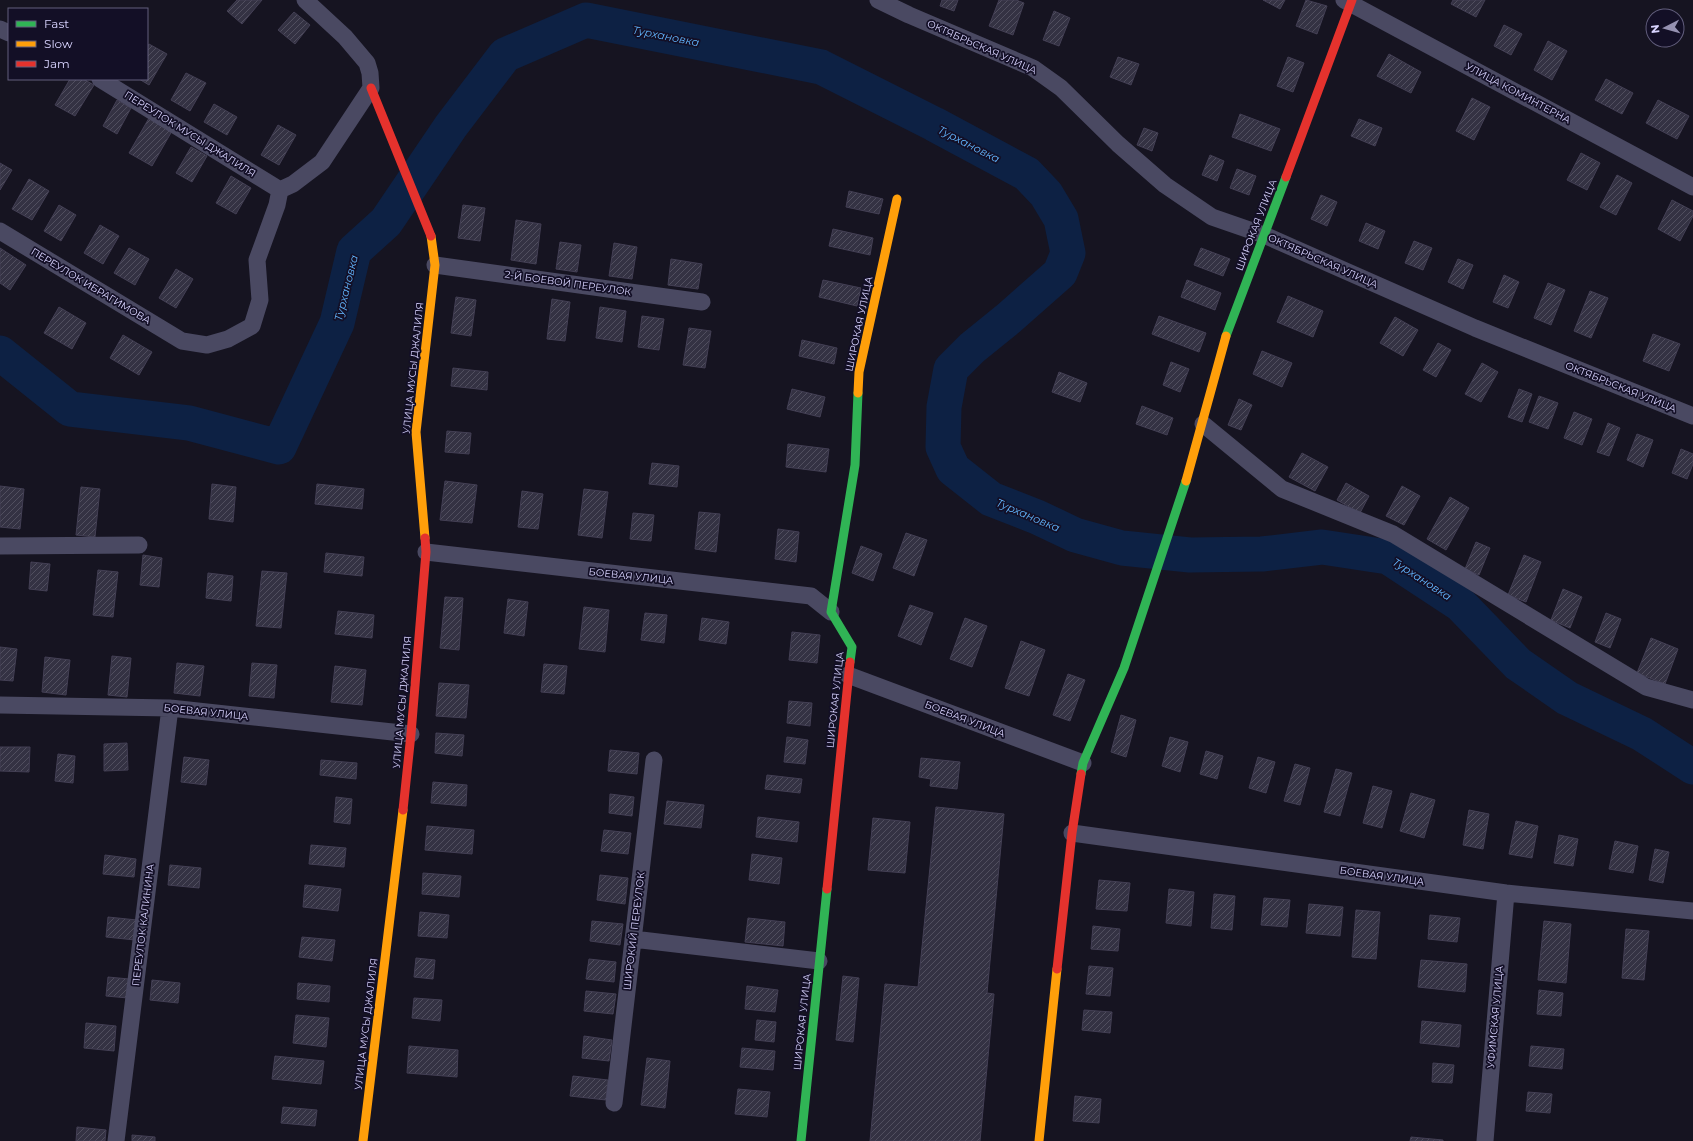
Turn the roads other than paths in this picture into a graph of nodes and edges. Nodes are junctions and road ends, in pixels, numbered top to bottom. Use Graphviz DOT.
graph roads {
  1 [pos="305,0"];
  2 [pos="878,0"];
  3 [pos="1349,1"];
  4 [pos="102,80"];
  5 [pos="371,88"];
  6 [pos="1693,187"];
  7 [pos="280,190"];
  8 [pos="898,199"];
  9 [pos="0,231"];
  10 [pos="1264,235"];
  11 [pos="435,265"];
  12 [pos="702,302"];
  13 [pos="1693,416"];
  14 [pos="1203,424"];
  15 [pos="139,545"];
  16 [pos="0,546"];
  17 [pos="426,552"];
  18 [pos="831,612"];
  19 [pos="848,674"];
  20 [pos="1693,700"];
  21 [pos="0,705"];
  22 [pos="170,708"];
  23 [pos="411,734"];
  24 [pos="654,760"];
  25 [pos="1083,763"];
  26 [pos="1072,833"];
  27 [pos="1506,893"];
  28 [pos="1693,911"];
  29 [pos="633,939"];
  30 [pos="819,961"];
  31 [pos="614,1103"];
  32 [pos="116,1141"];
  33 [pos="363,1141"];
  34 [pos="801,1141"];
  35 [pos="1039,1141"];
  36 [pos="1485,1141"];
  1 -- 5 [label="street"];
  2 -- 10 [label="street, ОКТЯБРЬСКАЯ УЛИЦА"];
  3 -- 6 [label="street, УЛИЦА КОМИНТЕРНА"];
  3 -- 10 [label="street, ШИРОКАЯ УЛИЦА"];
  4 -- 7 [label="street, ПЕРЕУЛОК МУСЫ ДЖАЛИЛЯ"];
  5 -- 7 [label="street"];
  5 -- 11 [label="street, УЛИЦА МУСЫ ДЖАЛИЛЯ"];
  7 -- 9 [label="street, ПЕРЕУЛОК ИБРАГИМОВА"];
  8 -- 18 [label="street, ШИРОКАЯ УЛИЦА"];
  10 -- 13 [label="street, ОКТЯБРЬСКАЯ УЛИЦА"];
  10 -- 14 [label="street, ШИРОКАЯ УЛИЦА"];
  11 -- 12 [label="street, 2-Й БОЕВОЙ ПЕРЕУЛОК"];
  11 -- 17 [label="street, УЛИЦА МУСЫ ДЖАЛИЛЯ"];
  14 -- 20 [label="street"];
  14 -- 25 [label="street, ШИРОКАЯ УЛИЦА"];
  15 -- 16 [label="street"];
  17 -- 18 [label="street, БОЕВАЯ УЛИЦА"];
  17 -- 23 [label="street, УЛИЦА МУСЫ ДЖАЛИЛЯ"];
  18 -- 19 [label="street, ШИРОКАЯ УЛИЦА"];
  19 -- 25 [label="street, БОЕВАЯ УЛИЦА"];
  19 -- 30 [label="street, ШИРОКАЯ УЛИЦА"];
  21 -- 22 [label="street, БОЕВАЯ УЛИЦА"];
  22 -- 23 [label="street, БОЕВАЯ УЛИЦА"];
  22 -- 32 [label="street, ПЕРЕУЛОК КАЛИНИНА"];
  23 -- 33 [label="street, УЛИЦА МУСЫ ДЖАЛИЛЯ"];
  24 -- 29 [label="street, ШИРОКИЙ ПЕРЕУЛОК"];
  25 -- 26 [label="street"];
  26 -- 27 [label="street, БОЕВАЯ УЛИЦА"];
  26 -- 35 [label="street"];
  27 -- 28 [label="street, БОЕВАЯ УЛИЦА"];
  27 -- 36 [label="street, УФИМСКАЯ УЛИЦА"];
  29 -- 30 [label="street"];
  29 -- 31 [label="street, ШИРОКИЙ ПЕРЕУЛОК"];
  30 -- 34 [label="street, ШИРОКАЯ УЛИЦА"];
}
